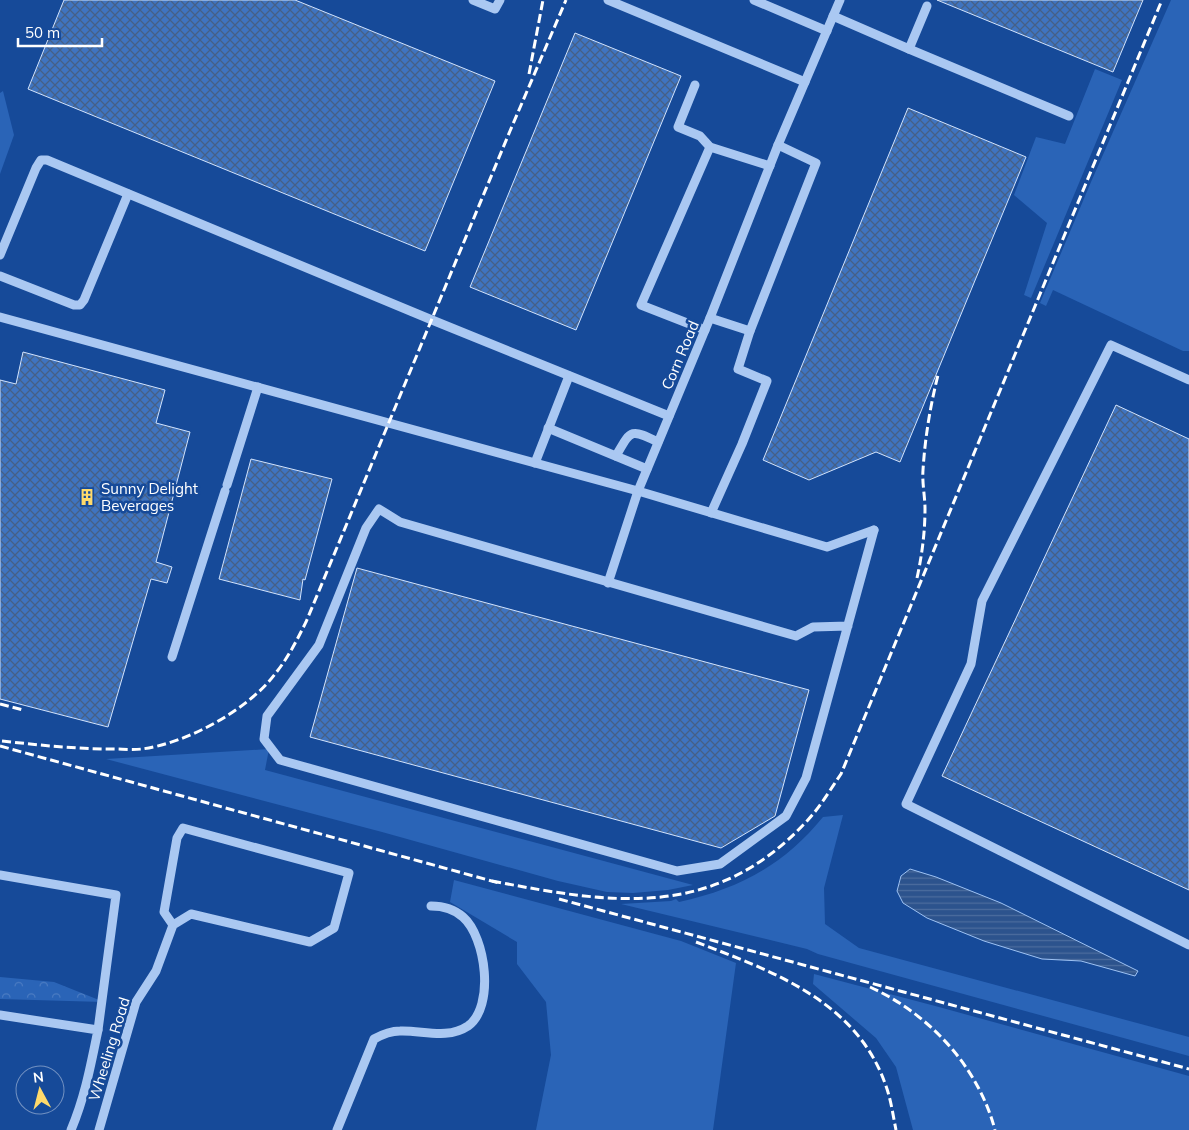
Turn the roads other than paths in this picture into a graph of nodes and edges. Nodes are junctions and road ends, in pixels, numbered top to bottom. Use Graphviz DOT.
graph roads {
  1 [pos="473,0"];
  2 [pos="500,0"];
  3 [pos="608,0"];
  4 [pos="754,0"];
  5 [pos="840,0"];
  6 [pos="927,6"];
  7 [pos="834,16"];
  8 [pos="827,31"];
  9 [pos="909,49"];
  10 [pos="805,82"];
  11 [pos="695,85"];
  12 [pos="1069,116"];
  13 [pos="778,145"];
  14 [pos="710,147"];
  15 [pos="770,166"];
  16 [pos="128,194"];
  17 [pos="0,255"];
  18 [pos="0,276"];
  19 [pos="0,317"];
  20 [pos="710,318"];
  21 [pos="705,330"];
  22 [pos="750,331"];
  23 [pos="569,376"];
  24 [pos="1189,380"];
  25 [pos="258,387"];
  26 [pos="669,416"];
  27 [pos="548,428"];
  28 [pos="658,442"];
  29 [pos="616,456"];
  30 [pos="535,463"];
  31 [pos="647,469"];
  32 [pos="638,491"];
  33 [pos="711,513"];
  34 [pos="608,583"];
  35 [pos="848,626"];
  36 [pos="172,657"];
  37 [pos="0,875"];
  38 [pos="431,906"];
  39 [pos="173,925"];
  40 [pos="1189,945"];
  41 [pos="0,1015"];
  42 [pos="98,1030"];
  43 [pos="71,1130"];
  44 [pos="99,1130"];
  45 [pos="336,1130"];
  1 -- 2 [label="street"];
  3 -- 10 [label="street"];
  4 -- 8 [label="street"];
  5 -- 7 [label="street, Corn Road"];
  6 -- 9 [label="street"];
  7 -- 8 [label="street, Corn Road"];
  7 -- 9 [label="street"];
  8 -- 10 [label="street, Corn Road"];
  9 -- 12 [label="street"];
  10 -- 13 [label="street, Corn Road"];
  11 -- 14 [label="street"];
  13 -- 15 [label="street, Corn Road"];
  13 -- 22 [label="street"];
  14 -- 15 [label="street"];
  14 -- 21 [label="street"];
  15 -- 20 [label="street, Corn Road"];
  16 -- 17 [label="street"];
  16 -- 18 [label="street"];
  16 -- 23 [label="street"];
  19 -- 25 [label="street"];
  20 -- 21 [label="street, Corn Road"];
  20 -- 22 [label="street"];
  21 -- 26 [label="street, Corn Road"];
  22 -- 33 [label="street"];
  23 -- 26 [label="street"];
  23 -- 27 [label="street"];
  24 -- 40 [label="street"];
  25 -- 30 [label="street"];
  25 -- 36 [label="street"];
  26 -- 28 [label="street, Corn Road"];
  27 -- 29 [label="street"];
  27 -- 30 [label="street"];
  28 -- 29 [label="street"];
  28 -- 31 [label="street, Corn Road"];
  29 -- 31 [label="street"];
  30 -- 32 [label="street"];
  31 -- 32 [label="street, Corn Road"];
  32 -- 33 [label="street"];
  32 -- 34 [label="street, Corn Road"];
  33 -- 35 [label="street"];
  34 -- 35 [label="street"];
  34 -- 35 [label="street"];
  37 -- 42 [label="street"];
  38 -- 45 [label="street"];
  39 -- 39 [label="street"];
  39 -- 44 [label="street, Wheeling Road"];
  41 -- 42 [label="street"];
  42 -- 43 [label="street"];
}
